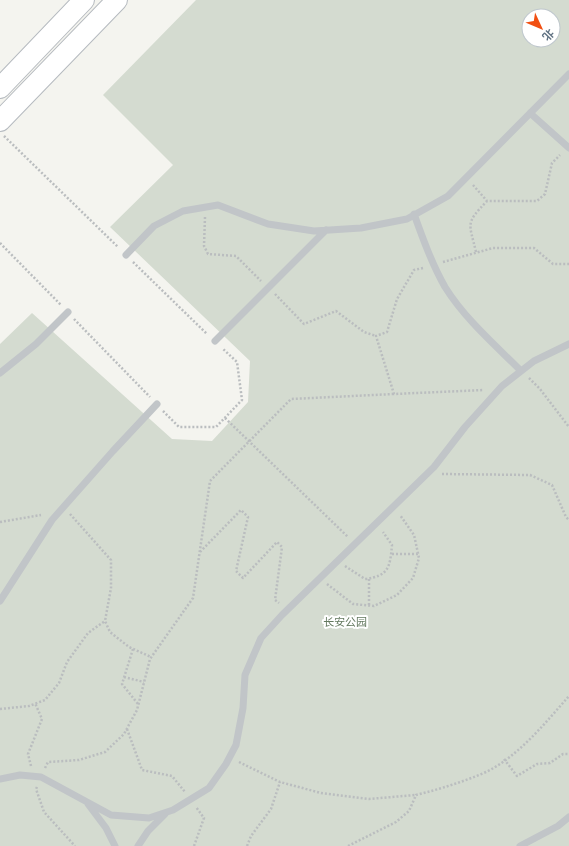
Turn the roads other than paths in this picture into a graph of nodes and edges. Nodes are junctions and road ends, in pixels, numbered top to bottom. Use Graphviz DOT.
graph roads {
  1 [pos="84,0"];
  2 [pos="116,0"];
  3 [pos="569,74"];
  4 [pos="0,88"];
  5 [pos="530,113"];
  6 [pos="0,121"];
  7 [pos="568,148"];
  8 [pos="414,214"];
  9 [pos="326,230"];
  10 [pos="126,254"];
  11 [pos="68,312"];
  12 [pos="215,341"];
  13 [pos="569,344"];
  14 [pos="521,371"];
  15 [pos="0,373"];
  16 [pos="157,404"];
  17 [pos="0,601"];
  18 [pos="0,779"];
  19 [pos="86,801"];
  20 [pos="166,812"];
  21 [pos="569,817"];
  22 [pos="115,846"];
  23 [pos="138,846"];
  24 [pos="520,846"];
  1 -- 4 [label="main road"];
  2 -- 6 [label="main road"];
  3 -- 5 [label="lane"];
  5 -- 7 [label="lane"];
  5 -- 8 [label="lane"];
  8 -- 9 [label="lane"];
  8 -- 14 [label="lane"];
  9 -- 10 [label="lane"];
  9 -- 12 [label="lane"];
  11 -- 15 [label="lane"];
  13 -- 14 [label="lane"];
  14 -- 20 [label="lane"];
  16 -- 17 [label="lane"];
  18 -- 19 [label="lane"];
  19 -- 20 [label="lane"];
  19 -- 22 [label="lane"];
  20 -- 23 [label="lane"];
  21 -- 24 [label="lane"];
}
